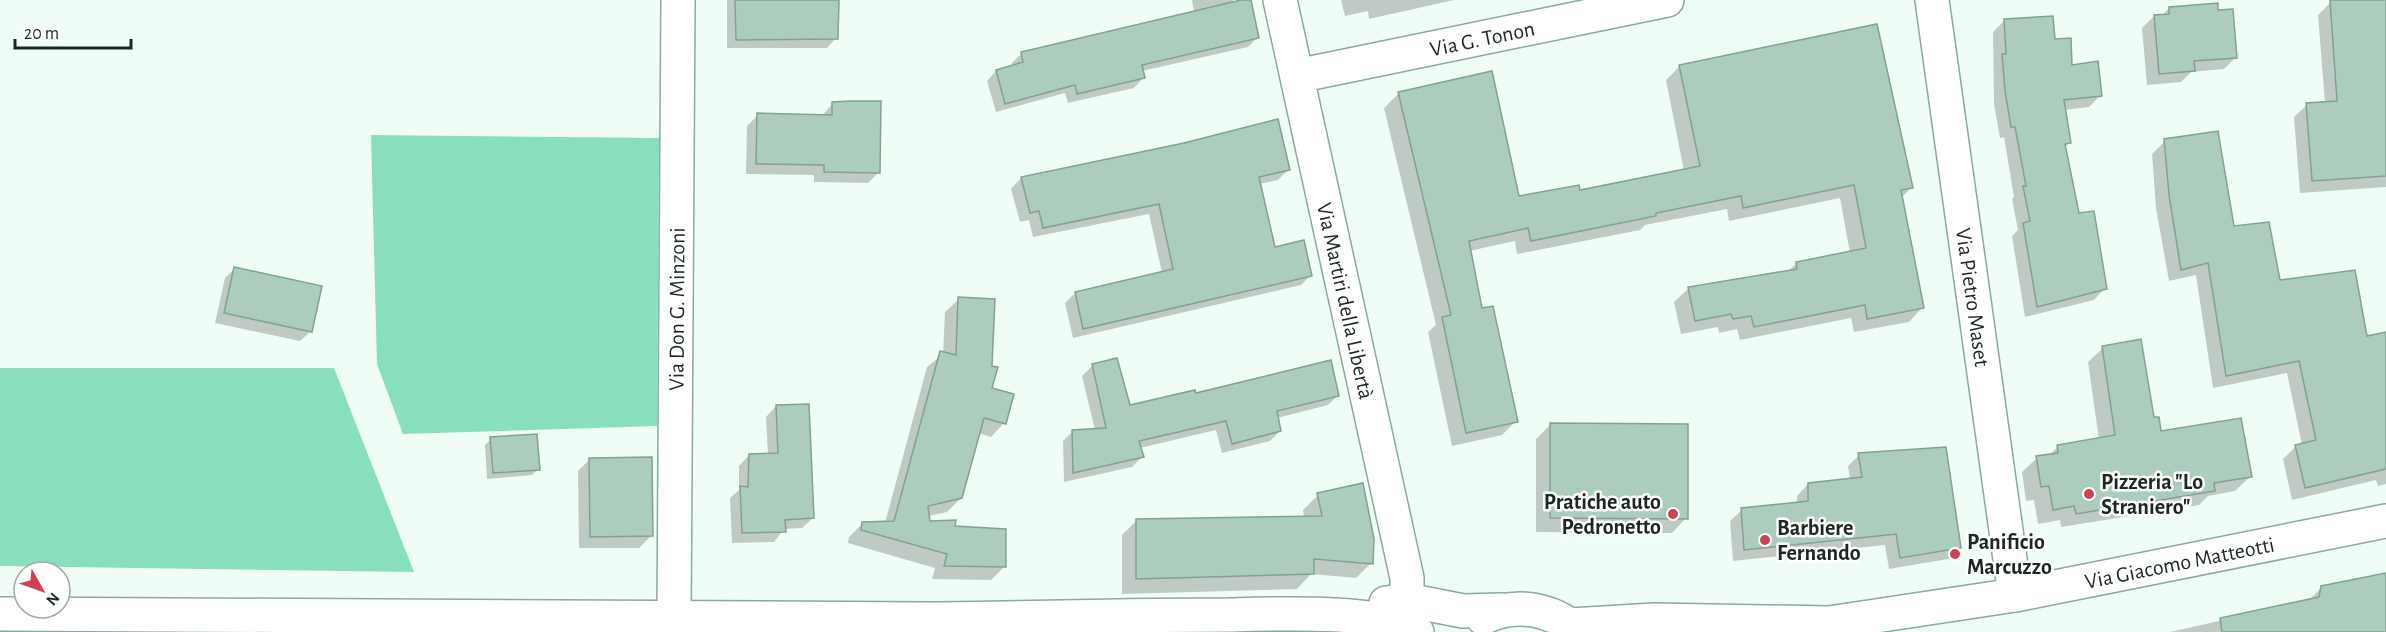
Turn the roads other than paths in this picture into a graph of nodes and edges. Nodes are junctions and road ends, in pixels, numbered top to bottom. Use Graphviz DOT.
graph roads {
  1 [pos="678,0"];
  2 [pos="1280,0"];
  3 [pos="1667,0"];
  4 [pos="1932,0"];
  5 [pos="1297,76"];
  6 [pos="2386,521"];
  7 [pos="2015,595"];
  8 [pos="1407,600"];
  9 [pos="1503,610"];
  10 [pos="0,614"];
  11 [pos="1339,615"];
  12 [pos="674,618"];
  13 [pos="1829,623"];
  14 [pos="1693,626"];
  15 [pos="1574,628"];
  16 [pos="1417,632"];
  17 [pos="1465,632"];
  18 [pos="1798,632"];
  1 -- 12 [label="street, Via Don G. Minzoni"];
  2 -- 5 [label="street, Via Martiri della Libertà"];
  3 -- 5 [label="street, Via G. Tonon"];
  4 -- 7 [label="street, Via Pietro Maset"];
  5 -- 8 [label="street, Via Martiri della Libertà"];
  6 -- 7 [label="street, Via Giacomo Matteotti"];
  7 -- 13 [label="street, Via Giacomo Matteotti"];
  8 -- 9 [label="street"];
  8 -- 11 [label="street"];
  9 -- 15 [label="street"];
  9 -- 17 [label="street"];
  10 -- 12 [label="street"];
  11 -- 12 [label="street"];
  11 -- 16 [label="street"];
  13 -- 14 [label="street"];
  13 -- 18 [label="street"];
  14 -- 15 [label="street"];
}
